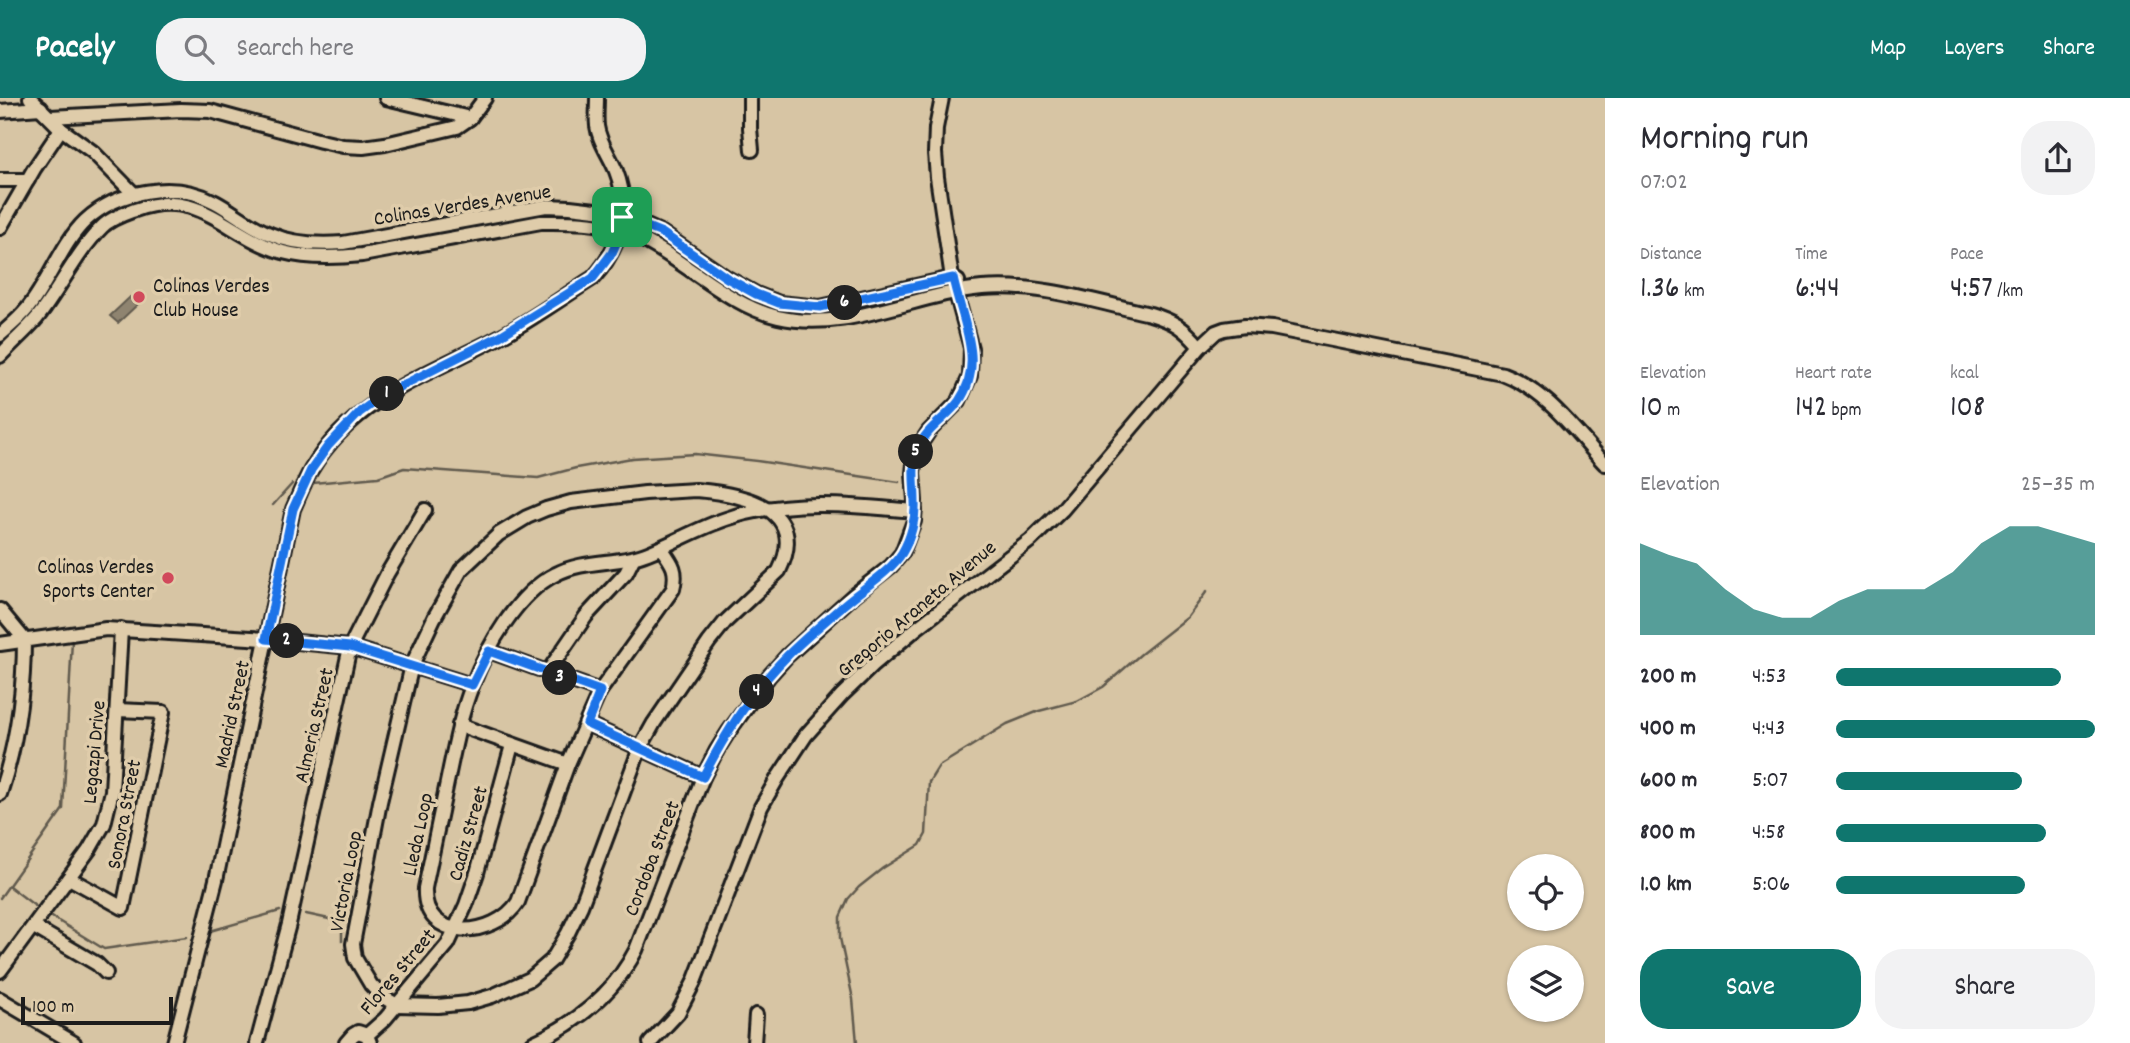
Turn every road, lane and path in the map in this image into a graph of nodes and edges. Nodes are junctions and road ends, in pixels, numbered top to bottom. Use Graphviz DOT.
graph roads {
  1 [pos="30,98"];
  2 [pos="386,98"];
  3 [pos="485,98"];
  4 [pos="597,98"];
  5 [pos="750,98"];
  6 [pos="942,98"];
  7 [pos="0,111"];
  8 [pos="45,112"];
  9 [pos="470,118"];
  10 [pos="61,129"];
  11 [pos="752,150"];
  12 [pos="0,180"];
  13 [pos="27,180"];
  14 [pos="135,195"];
  15 [pos="621,224"];
  16 [pos="0,228"];
  17 [pos="953,278"];
  18 [pos="979,289"];
  19 [pos="955,292"];
  20 [pos="0,335"];
  21 [pos="1200,347"];
  22 [pos="0,356"];
  23 [pos="1605,464"];
  24 [pos="768,509"];
  25 [pos="425,510"];
  26 [pos="915,511"];
  27 [pos="661,548"];
  28 [pos="633,559"];
  29 [pos="0,610"];
  30 [pos="121,629"];
  31 [pos="24,639"];
  32 [pos="266,639"];
  33 [pos="0,644"];
  34 [pos="350,647"];
  35 [pos="489,651"];
  36 [pos="412,665"];
  37 [pos="547,673"];
  38 [pos="472,685"];
  39 [pos="600,691"];
  40 [pos="117,710"];
  41 [pos="587,724"];
  42 [pos="459,725"];
  43 [pos="512,745"];
  44 [pos="640,748"];
  45 [pos="568,764"];
  46 [pos="703,777"];
  47 [pos="0,794"];
  48 [pos="69,878"];
  49 [pos="34,926"];
  50 [pos="454,929"];
  51 [pos="0,971"];
  52 [pos="106,973"];
  53 [pos="0,999"];
  54 [pos="397,1005"];
  55 [pos="756,1015"];
  56 [pos="368,1039"];
  57 [pos="74,1043"];
  58 [pos="174,1043"];
  59 [pos="257,1043"];
  60 [pos="346,1043"];
  61 [pos="533,1043"];
  62 [pos="650,1043"];
  63 [pos="754,1043"];
  1 -- 8 [label="street"];
  2 -- 9 [label="street"];
  3 -- 9 [label="street"];
  4 -- 15 [label="street, Madrid Street"];
  5 -- 11 [label="street"];
  6 -- 17 [label="street, Cordoba Street"];
  7 -- 8 [label="street"];
  8 -- 9 [label="street"];
  8 -- 10 [label="street"];
  10 -- 13 [label="street"];
  10 -- 14 [label="street"];
  12 -- 13 [label="street"];
  13 -- 16 [label="street"];
  14 -- 15 [label="street, Colinas Verdes Avenue"];
  14 -- 20 [label="street, Colinas Verdes Avenue"];
  15 -- 17 [label="street, Colinas Verdes Avenue"];
  15 -- 19 [label="street, Colinas Verdes Avenue"];
  15 -- 22 [label="street, Colinas Verdes Avenue"];
  15 -- 32 [label="street, Madrid Street"];
  17 -- 18 [label="street, Colinas Verdes Avenue"];
  17 -- 19 [label="street, Cordoba Street"];
  18 -- 19 [label="street, Colinas Verdes Avenue"];
  18 -- 21 [label="street, Colinas Verdes Avenue"];
  19 -- 26 [label="street, Cordoba Street"];
  21 -- 23 [label="street, Gregorio Araneta Avenue"];
  21 -- 62 [label="street, Gregorio Araneta Avenue"];
  24 -- 26 [label="street, Lleda Loop"];
  24 -- 27 [label="street, Lleda Loop"];
  24 -- 36 [label="street, Victoria Loop"];
  24 -- 44 [label="street"];
  25 -- 34 [label="street, Almeria Street"];
  26 -- 46 [label="street, Cordoba Street"];
  27 -- 28 [label="street, Lleda Loop"];
  27 -- 39 [label="street"];
  28 -- 35 [label="street, Lleda Loop"];
  28 -- 37 [label="street"];
  29 -- 31 [label="street"];
  30 -- 31 [label="street"];
  30 -- 32 [label="street"];
  30 -- 40 [label="street, Legazpi Drive"];
  31 -- 33 [label="street"];
  31 -- 47 [label="street"];
  32 -- 34 [label="street"];
  32 -- 58 [label="street, Madrid Street"];
  34 -- 36 [label="street"];
  34 -- 59 [label="street, Almeria Street"];
  35 -- 37 [label="street"];
  35 -- 38 [label="street, Lleda Loop"];
  36 -- 38 [label="street"];
  36 -- 54 [label="street, Victoria Loop"];
  37 -- 39 [label="street"];
  38 -- 42 [label="street, Lleda Loop"];
  39 -- 41 [label="street"];
  40 -- 48 [label="street, Legazpi Drive"];
  40 -- 48 [label="street, Sonora Street"];
  41 -- 44 [label="street"];
  41 -- 45 [label="street"];
  42 -- 43 [label="street"];
  42 -- 50 [label="street, Lleda Loop"];
  43 -- 45 [label="street"];
  43 -- 50 [label="street, Cadiz Street"];
  44 -- 46 [label="street"];
  44 -- 54 [label="street"];
  45 -- 50 [label="street"];
  46 -- 61 [label="street, Cordoba Street"];
  48 -- 49 [label="street, Legazpi Drive"];
  49 -- 51 [label="street, Legazpi Drive"];
  49 -- 52 [label="street"];
  50 -- 54 [label="street, Flores Street"];
  53 -- 57 [label="street"];
  54 -- 56 [label="street, Flores Street"];
  55 -- 63 [label="street"];
  56 -- 60 [label="street, Flores Street"];
}
